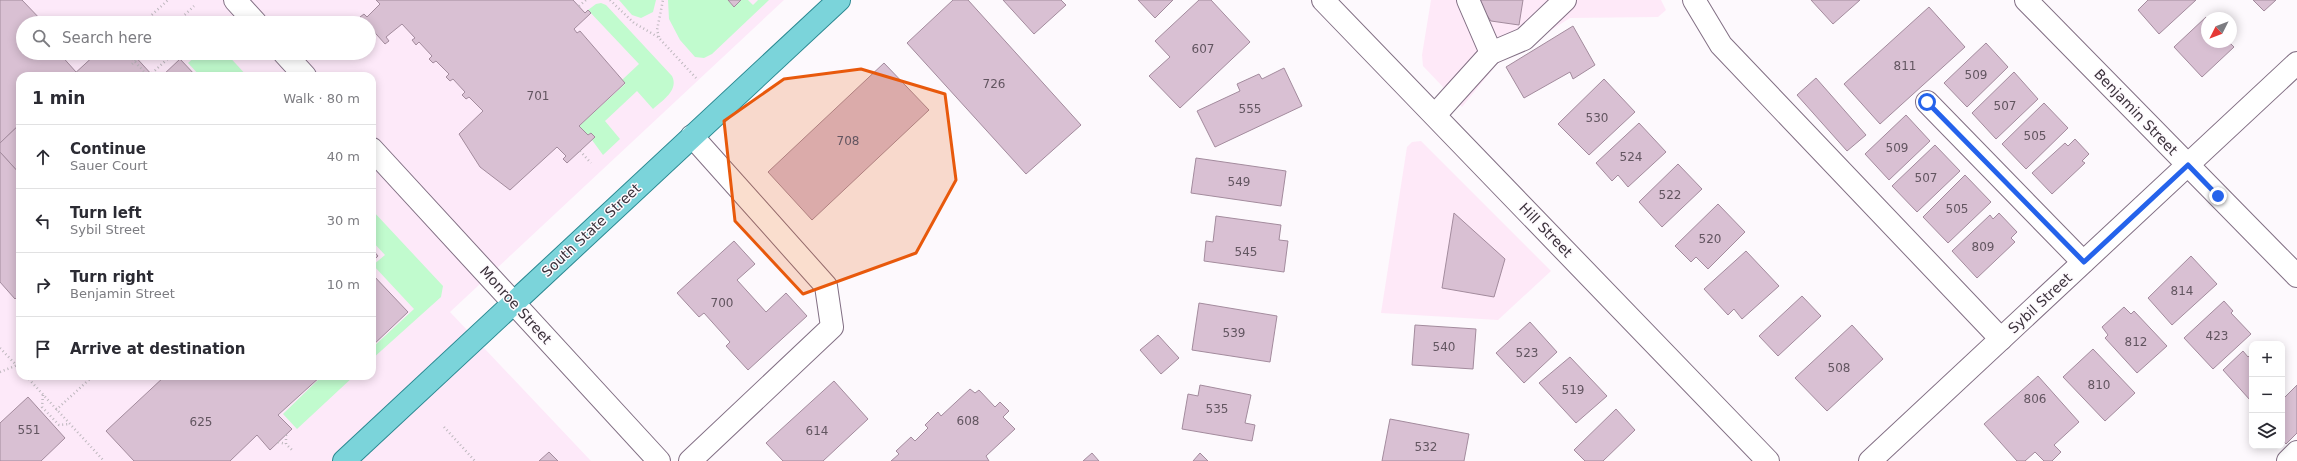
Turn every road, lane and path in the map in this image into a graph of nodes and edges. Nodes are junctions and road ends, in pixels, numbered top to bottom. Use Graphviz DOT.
graph roads {
  1 [pos="168,0"];
  2 [pos="234,0"];
  3 [pos="586,0"];
  4 [pos="610,0"];
  5 [pos="662,0"];
  6 [pos="839,0"];
  7 [pos="1323,0"];
  8 [pos="1468,0"];
  9 [pos="1565,0"];
  10 [pos="1694,0"];
  11 [pos="2026,0"];
  12 [pos="194,6"];
  13 [pos="579,6"];
  14 [pos="151,16"];
  15 [pos="183,16"];
  16 [pos="249,16"];
  17 [pos="659,38"];
  18 [pos="1491,53"];
  19 [pos="166,60"];
  20 [pos="290,60"];
  21 [pos="135,61"];
  22 [pos="2297,63"];
  23 [pos="132,64"];
  24 [pos="145,72"];
  25 [pos="153,72"];
  26 [pos="301,72"];
  27 [pos="697,79"];
  28 [pos="1927,102"];
  29 [pos="1435,115"];
  30 [pos="692,136"];
  31 [pos="580,151"];
  32 [pos="376,153"];
  33 [pos="591,163"];
  34 [pos="2188,165"];
  35 [pos="2084,262"];
  36 [pos="2297,276"];
  37 [pos="514,302"];
  38 [pos="2000,340"];
  39 [pos="0,348"];
  40 [pos="16,362"];
  41 [pos="16,366"];
  42 [pos="0,372"];
  43 [pos="30,380"];
  44 [pos="89,380"];
  45 [pos="43,395"];
  46 [pos="56,410"];
  47 [pos="50,416"];
  48 [pos="48,418"];
  49 [pos="70,424"];
  50 [pos="444,427"];
  51 [pos="286,435"];
  52 [pos="278,442"];
  53 [pos="286,444"];
  54 [pos="292,450"];
  55 [pos="2297,452"];
  56 [pos="104,461"];
  57 [pos="344,461"];
  58 [pos="475,461"];
  59 [pos="659,461"];
  60 [pos="690,461"];
  61 [pos="1768,461"];
  62 [pos="1870,461"];
  63 [pos="2288,461"];
  1 -- 14 [label="path"];
  2 -- 16 [label="street"];
  3 -- 13 [label="path"];
  4 -- 17 [label="path"];
  5 -- 17 [label="path"];
  6 -- 30 [label="main road, South State Street"];
  7 -- 29 [label="street, Hill Street"];
  8 -- 18 [label="street"];
  9 -- 18 [label="street"];
  10 -- 38 [label="street"];
  11 -- 34 [label="street, Benjamin Street"];
  12 -- 15 [label="path"];
  17 -- 27 [label="path"];
  18 -- 29 [label="street"];
  19 -- 25 [label="path"];
  20 -- 26 [label="street"];
  21 -- 23 [label="path"];
  21 -- 24 [label="path"];
  22 -- 34 [label="street, Sybil Street"];
  28 -- 35 [label="street"];
  29 -- 61 [label="street, Hill Street"];
  30 -- 37 [label="main road, South State Street"];
  30 -- 60 [label="street"];
  31 -- 33 [label="path"];
  32 -- 37 [label="street, Monroe Street"];
  34 -- 35 [label="street, Sybil Street"];
  34 -- 36 [label="street, Benjamin Street"];
  35 -- 38 [label="street, Sybil Street"];
  37 -- 57 [label="main road, South State Street"];
  37 -- 59 [label="street, Monroe Street"];
  38 -- 62 [label="street, Sybil Street"];
  39 -- 40 [label="path"];
  41 -- 42 [label="path"];
  43 -- 45 [label="path"];
  44 -- 46 [label="path"];
  45 -- 46 [label="path"];
  45 -- 47 [label="path"];
  46 -- 49 [label="path"];
  47 -- 48 [label="path"];
  47 -- 49 [label="path"];
  49 -- 56 [label="path"];
  50 -- 58 [label="path"];
  51 -- 53 [label="path"];
  52 -- 53 [label="path"];
  53 -- 54 [label="path"];
  55 -- 63 [label="street"];
}
